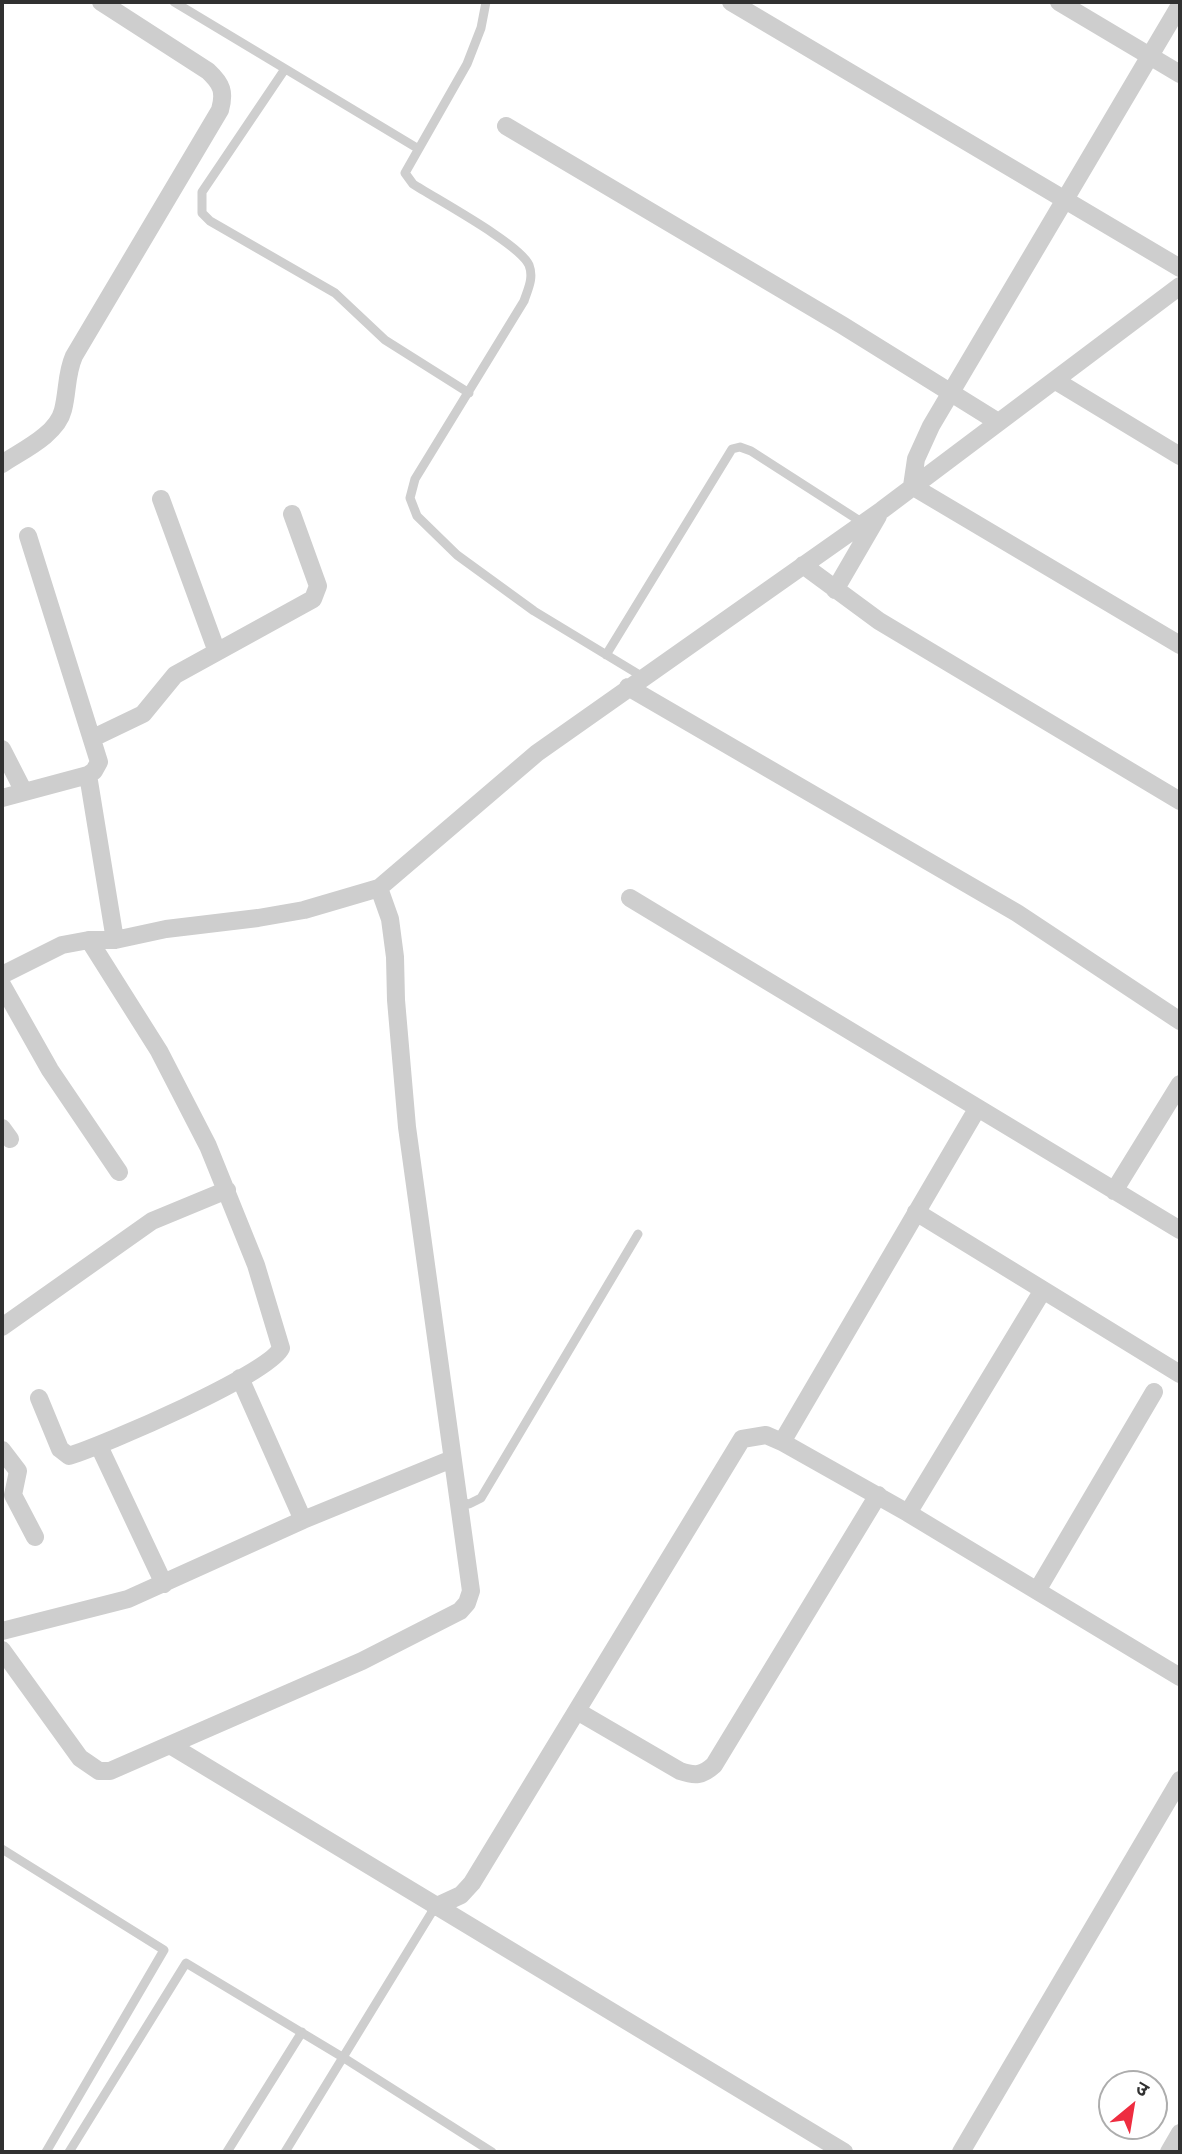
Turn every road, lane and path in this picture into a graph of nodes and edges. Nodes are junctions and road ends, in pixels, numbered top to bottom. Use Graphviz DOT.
graph roads {
  1 [pos="101,2"];
  2 [pos="174,2"];
  3 [pos="486,2"];
  4 [pos="731,2"];
  5 [pos="1059,2"];
  6 [pos="1180,5"];
  7 [pos="1150,57"];
  8 [pos="285,69"];
  9 [pos="1180,74"];
  10 [pos="506,126"];
  11 [pos="417,148"];
  12 [pos="1066,201"];
  13 [pos="1180,268"];
  14 [pos="1180,286"];
  15 [pos="1056,381"];
  16 [pos="469,393"];
  17 [pos="951,395"];
  18 [pos="998,422"];
  19 [pos="1180,456"];
  20 [pos="2,464"];
  21 [pos="912,486"];
  22 [pos="161,499"];
  23 [pos="882,510"];
  24 [pos="292,514"];
  25 [pos="863,523"];
  26 [pos="28,536"];
  27 [pos="803,565"];
  28 [pos="835,590"];
  29 [pos="1180,645"];
  30 [pos="218,652"];
  31 [pos="606,655"];
  32 [pos="635,682"];
  33 [pos="93,738"];
  34 [pos="2,748"];
  35 [pos="88,775"];
  36 [pos="23,790"];
  37 [pos="2,798"];
  38 [pos="1180,801"];
  39 [pos="379,888"];
  40 [pos="630,898"];
  41 [pos="89,940"];
  42 [pos="115,940"];
  43 [pos="2,975"];
  44 [pos="2,985"];
  45 [pos="1180,1021"];
  46 [pos="1180,1084"];
  47 [pos="977,1109"];
  48 [pos="119,1172"];
  49 [pos="227,1190"];
  50 [pos="1114,1191"];
  51 [pos="916,1212"];
  52 [pos="1180,1230"];
  53 [pos="638,1234"];
  54 [pos="1042,1290"];
  55 [pos="2,1327"];
  56 [pos="1180,1374"];
  57 [pos="240,1378"];
  58 [pos="1154,1392"];
  59 [pos="39,1398"];
  60 [pos="782,1441"];
  61 [pos="99,1446"];
  62 [pos="2,1450"];
  63 [pos="453,1459"];
  64 [pos="878,1495"];
  65 [pos="458,1502"];
  66 [pos="908,1513"];
  67 [pos="303,1520"];
  68 [pos="35,1537"];
  69 [pos="164,1584"];
  70 [pos="1038,1589"];
  71 [pos="2,1631"];
  72 [pos="2,1650"];
  73 [pos="1180,1677"];
  74 [pos="577,1711"];
  75 [pos="170,1745"];
  76 [pos="1180,1780"];
  77 [pos="2,1849"];
  78 [pos="435,1907"];
  79 [pos="302,2032"];
  80 [pos="344,2058"];
  81 [pos="1180,2133"];
  82 [pos="46,2152"];
  83 [pos="69,2152"];
  84 [pos="227,2152"];
  85 [pos="285,2152"];
  86 [pos="492,2152"];
  87 [pos="844,2152"];
  88 [pos="961,2152"];
  89 [pos="1169,2152"];
  1 -- 20 [label="street"];
  2 -- 8 [label="lane"];
  3 -- 11 [label="lane"];
  4 -- 12 [label="street"];
  5 -- 7 [label="street"];
  6 -- 7 [label="street"];
  7 -- 9 [label="street"];
  7 -- 12 [label="street"];
  8 -- 11 [label="lane"];
  8 -- 16 [label="lane"];
  10 -- 17 [label="street"];
  11 -- 16 [label="lane"];
  12 -- 13 [label="street"];
  12 -- 17 [label="street"];
  14 -- 15 [label="street"];
  15 -- 18 [label="street"];
  15 -- 19 [label="street"];
  16 -- 31 [label="lane"];
  17 -- 18 [label="street"];
  17 -- 21 [label="street"];
  18 -- 21 [label="street"];
  21 -- 23 [label="street"];
  21 -- 29 [label="street"];
  22 -- 30 [label="street"];
  23 -- 25 [label="street"];
  23 -- 28 [label="street"];
  24 -- 30 [label="street"];
  25 -- 27 [label="street"];
  25 -- 31 [label="lane"];
  26 -- 33 [label="street"];
  27 -- 28 [label="street"];
  27 -- 32 [label="street"];
  28 -- 38 [label="street"];
  30 -- 33 [label="street"];
  31 -- 32 [label="lane"];
  32 -- 39 [label="street"];
  32 -- 45 [label="street"];
  33 -- 35 [label="street"];
  34 -- 36 [label="street"];
  35 -- 36 [label="street"];
  35 -- 42 [label="street"];
  36 -- 37 [label="street"];
  39 -- 42 [label="street"];
  39 -- 63 [label="street"];
  40 -- 47 [label="street"];
  41 -- 42 [label="street"];
  41 -- 43 [label="street"];
  41 -- 49 [label="street"];
  44 -- 48 [label="street"];
  46 -- 50 [label="street"];
  47 -- 50 [label="street"];
  47 -- 51 [label="street"];
  49 -- 55 [label="street"];
  49 -- 57 [label="street"];
  50 -- 52 [label="street"];
  51 -- 54 [label="street"];
  51 -- 60 [label="street"];
  53 -- 65 [label="lane"];
  54 -- 56 [label="street"];
  54 -- 66 [label="street"];
  57 -- 61 [label="street"];
  57 -- 67 [label="street"];
  58 -- 70 [label="street"];
  59 -- 61 [label="street"];
  60 -- 64 [label="street"];
  60 -- 74 [label="street"];
  61 -- 69 [label="street"];
  62 -- 68 [label="street"];
  63 -- 65 [label="street"];
  63 -- 67 [label="street"];
  64 -- 66 [label="street"];
  64 -- 74 [label="street"];
  65 -- 75 [label="street"];
  66 -- 70 [label="street"];
  67 -- 69 [label="street"];
  69 -- 71 [label="street"];
  70 -- 73 [label="street"];
  72 -- 75 [label="street"];
  74 -- 78 [label="street"];
  75 -- 78 [label="street"];
  76 -- 88 [label="street"];
  77 -- 82 [label="lane"];
  78 -- 80 [label="lane"];
  78 -- 87 [label="street"];
  79 -- 80 [label="lane"];
  79 -- 83 [label="lane"];
  79 -- 84 [label="lane"];
  80 -- 85 [label="lane"];
  80 -- 86 [label="lane"];
  81 -- 89 [label="street"];
}
